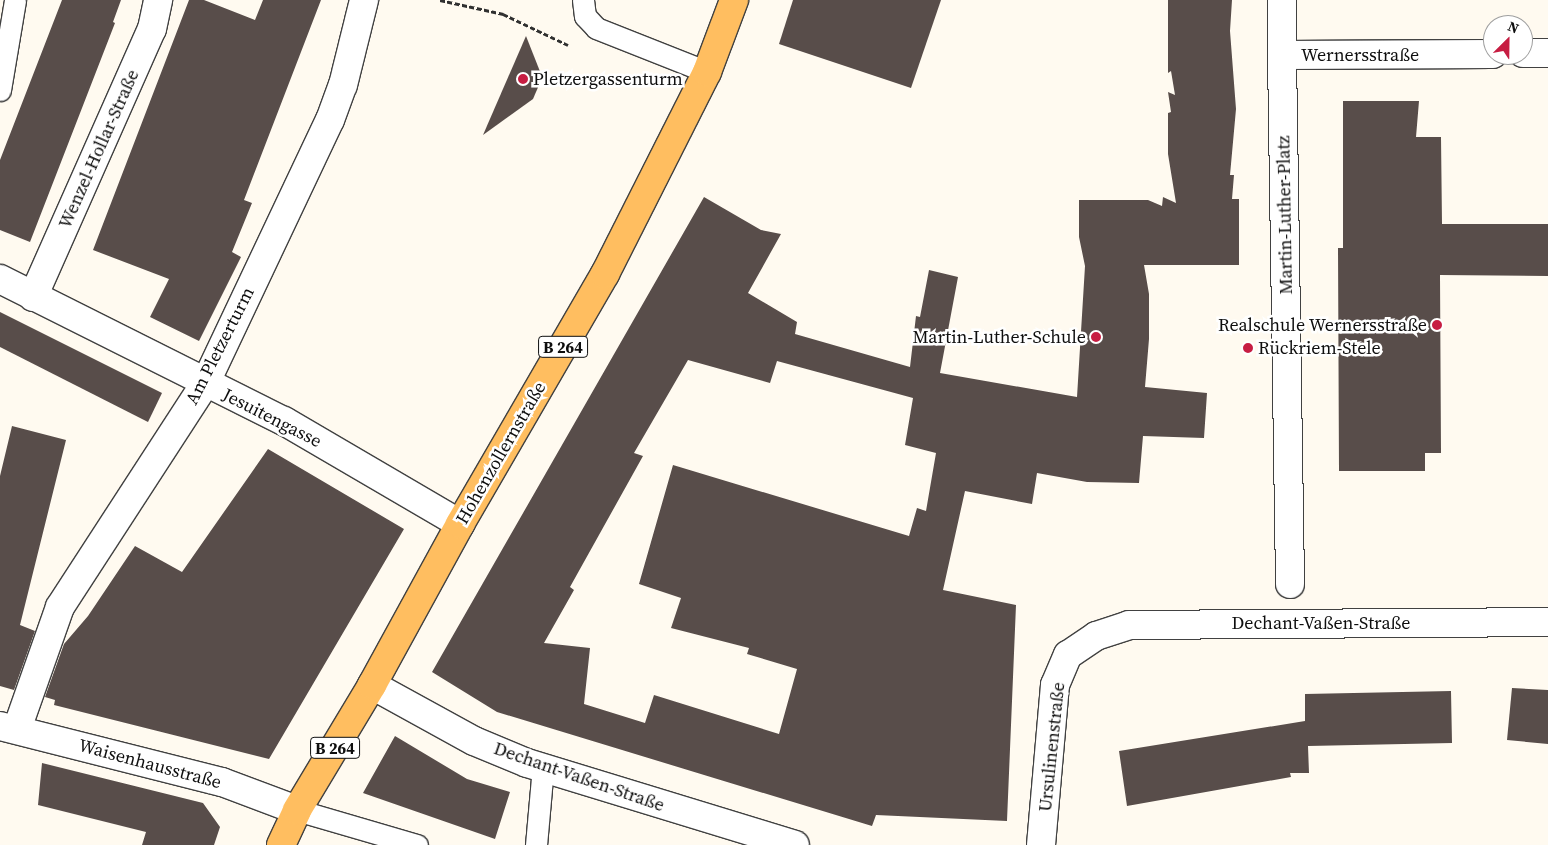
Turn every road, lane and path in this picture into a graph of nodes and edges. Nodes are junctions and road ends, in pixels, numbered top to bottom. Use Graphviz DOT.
graph roads {
  1 [pos="15,0"];
  2 [pos="158,0"];
  3 [pos="364,0"];
  4 [pos="583,0"];
  5 [pos="734,0"];
  6 [pos="1282,0"];
  7 [pos="1533,53"];
  8 [pos="1548,53"];
  9 [pos="1483,54"];
  10 [pos="1282,56"];
  11 [pos="707,72"];
  12 [pos="0,90"];
  13 [pos="0,279"];
  14 [pos="33,297"];
  15 [pos="205,384"];
  16 [pos="460,524"];
  17 [pos="1290,584"];
  18 [pos="1548,622"];
  19 [pos="1096,636"];
  20 [pos="372,685"];
  21 [pos="9,727"];
  22 [pos="543,768"];
  23 [pos="297,810"];
  24 [pos="281,845"];
  25 [pos="417,845"];
  26 [pos="536,845"];
  27 [pos="795,845"];
  28 [pos="1041,845"];
  1 -- 12 [label="lane"];
  2 -- 14 [label="street, Wenzel-Hollar-Straße"];
  3 -- 15 [label="street, Am Pletzerturm"];
  4 -- 11 [label="lane"];
  5 -- 11 [label="main road, Hohenzollernstraße / B 264"];
  6 -- 10 [label="street, Wernersstraße"];
  7 -- 8 [label="street"];
  9 -- 10 [label="street, Wernersstraße"];
  10 -- 17 [label="street, Martin-Luther-Platz"];
  11 -- 16 [label="main road, Hohenzollernstraße / B 264"];
  13 -- 14 [label="street, Jesuitengasse"];
  14 -- 15 [label="street, Jesuitengasse"];
  15 -- 16 [label="street, Jesuitengasse"];
  15 -- 21 [label="street, Am Pletzerturm"];
  16 -- 20 [label="main road, Hohenzollernstraße / B 264"];
  18 -- 19 [label="street, Dechant-Vaßen-Straße"];
  19 -- 28 [label="street, Ursulinenstraße"];
  20 -- 22 [label="street, Dechant-Vaßen-Straße"];
  20 -- 23 [label="main road, Hohenzollernstraße / B 264"];
  21 -- 23 [label="street, Waisenhausstraße"];
  22 -- 26 [label="lane"];
  22 -- 27 [label="street, Dechant-Vaßen-Straße"];
  23 -- 24 [label="main road, Hohenzollernstraße / B 264"];
  23 -- 25 [label="lane"];
}
